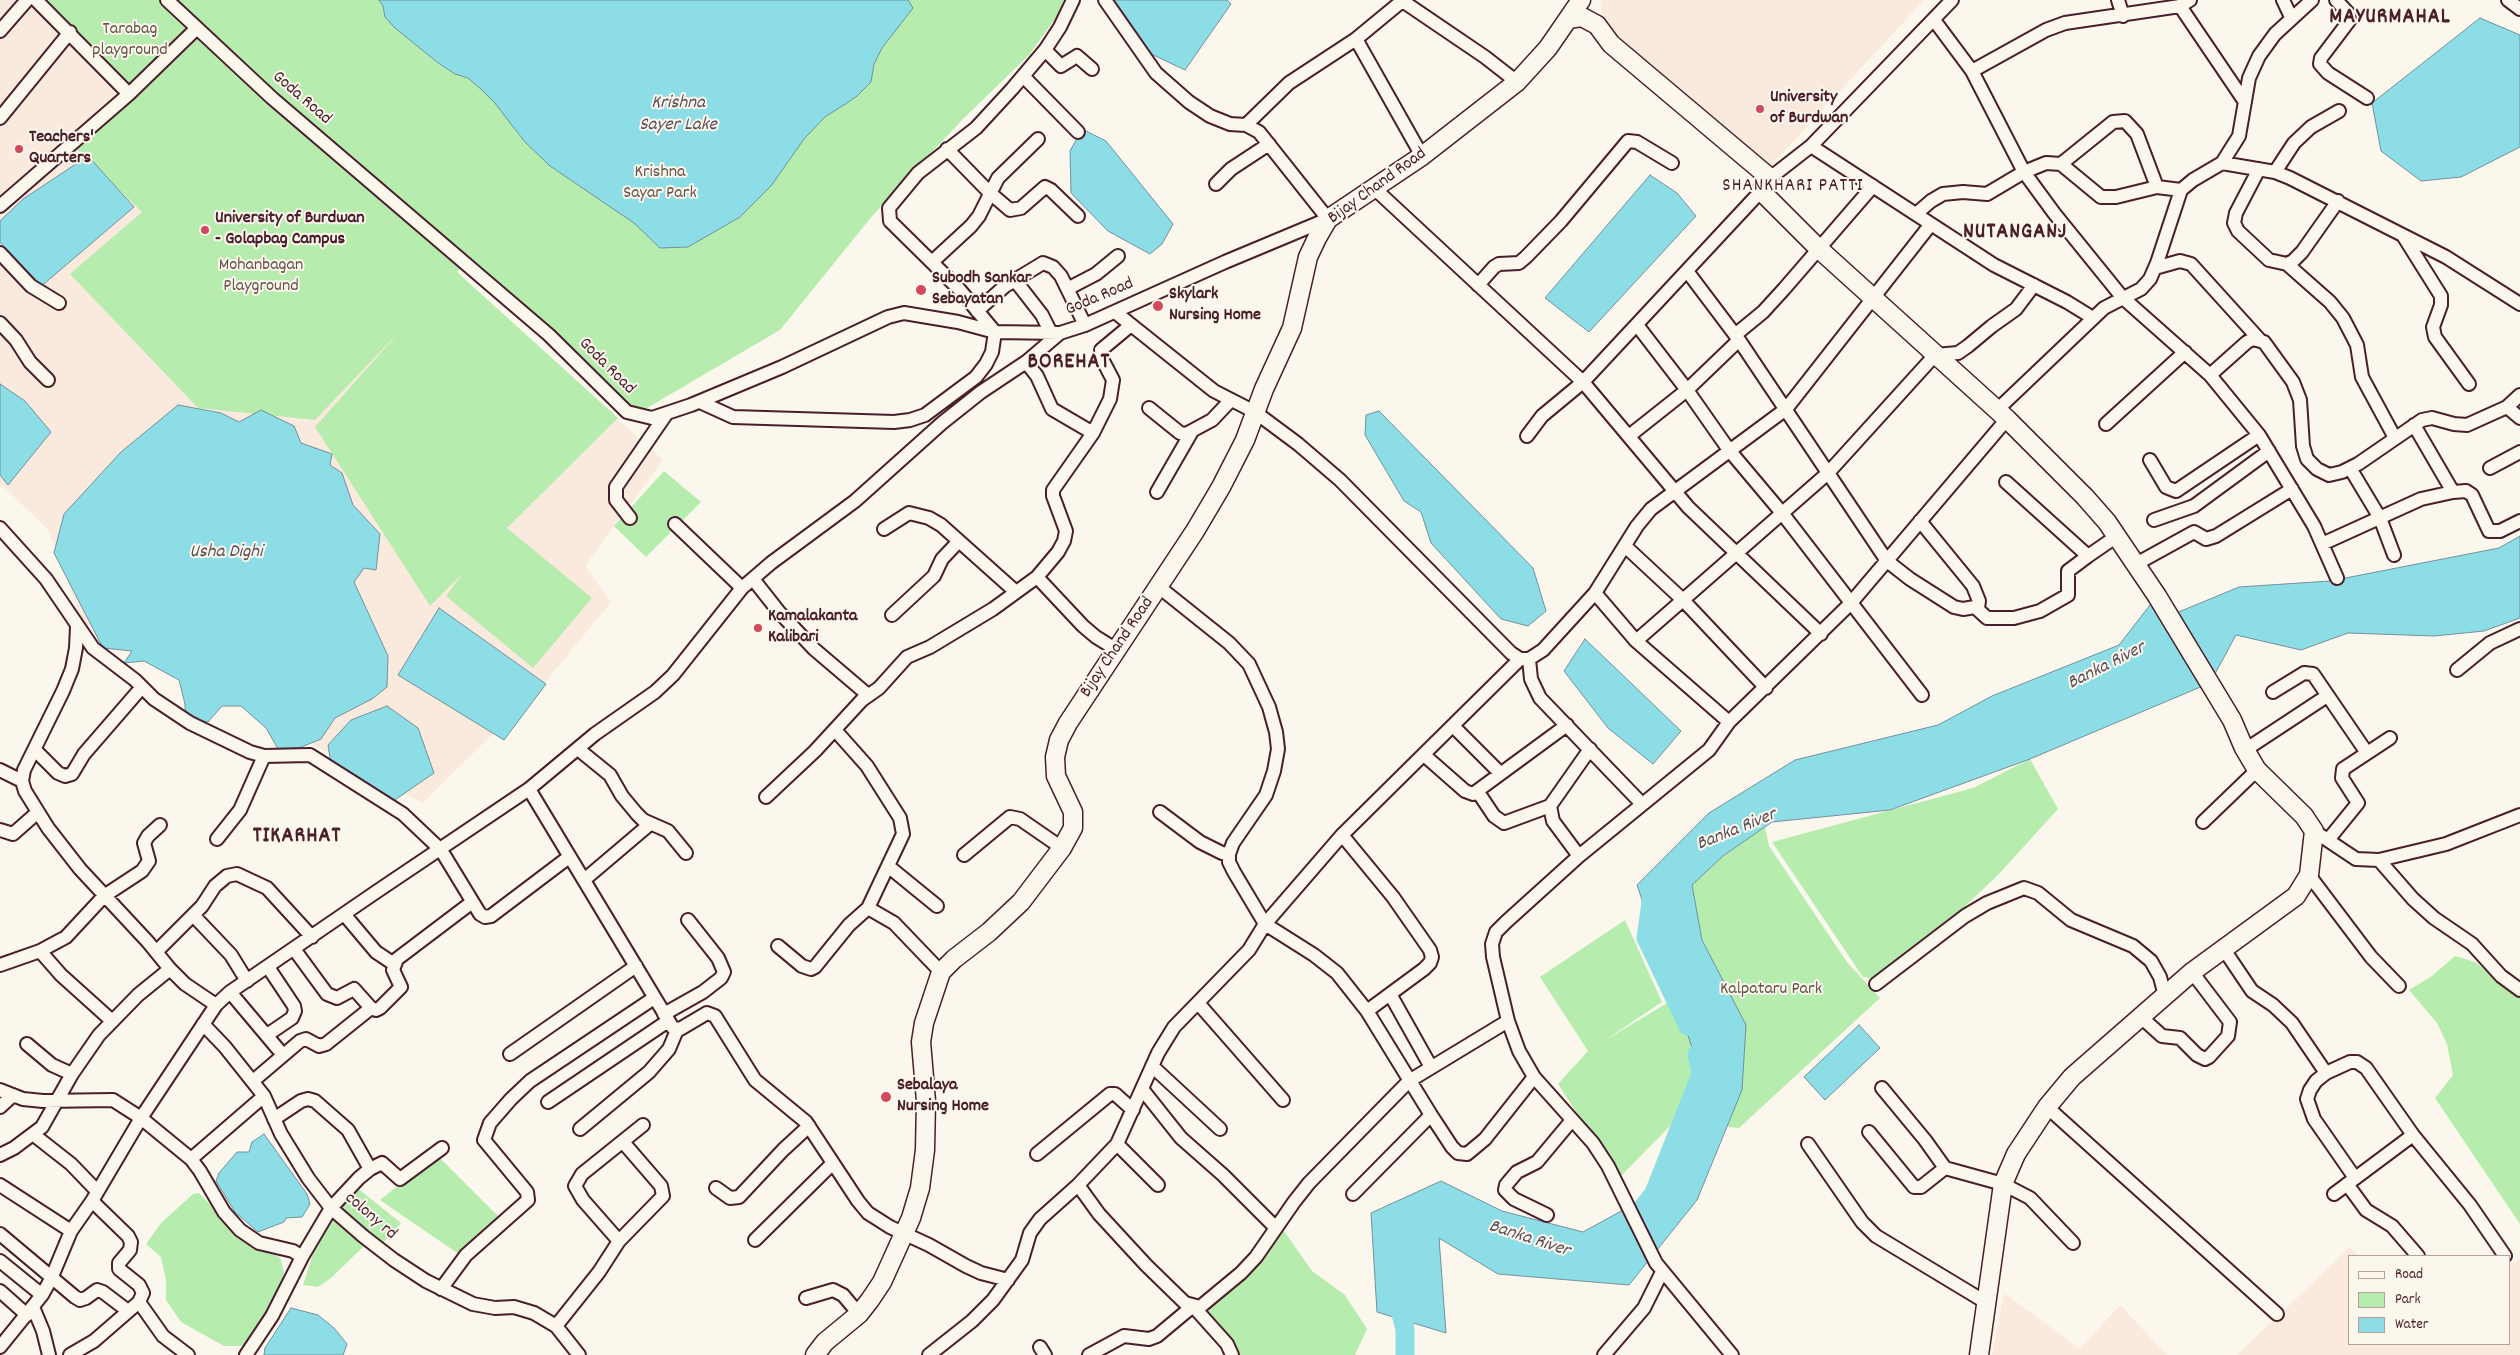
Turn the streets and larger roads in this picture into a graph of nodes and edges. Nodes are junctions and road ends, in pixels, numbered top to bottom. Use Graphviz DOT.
graph roads {
  1 [pos="27,0"];
  2 [pos="36,0"];
  3 [pos="167,0"];
  4 [pos="1073,0"];
  5 [pos="1105,0"];
  6 [pos="1401,0"];
  7 [pos="1581,0"];
  8 [pos="1952,0"];
  9 [pos="2118,0"];
  10 [pos="2283,0"];
  11 [pos="2312,0"];
  12 [pos="2336,0"];
  13 [pos="2508,0"];
  14 [pos="2185,3"];
  15 [pos="2520,9"];
  16 [pos="2123,16"];
  17 [pos="2291,17"];
  18 [pos="1568,19"];
  19 [pos="1934,20"];
  20 [pos="197,28"];
  21 [pos="0,31"];
  22 [pos="70,32"];
  23 [pos="1356,39"];
  24 [pos="1045,50"];
  25 [pos="1092,70"];
  26 [pos="1972,72"];
  27 [pos="1023,76"];
  28 [pos="1517,82"];
  29 [pos="129,94"];
  30 [pos="2367,98"];
  31 [pos="2245,102"];
  32 [pos="2338,111"];
  33 [pos="0,118"];
  34 [pos="1246,125"];
  35 [pos="1078,132"];
  36 [pos="1038,138"];
  37 [pos="1270,144"];
  38 [pos="1811,146"];
  39 [pos="948,149"];
  40 [pos="1422,156"];
  41 [pos="1672,163"];
  42 [pos="2222,163"];
  43 [pos="2061,164"];
  44 [pos="2259,169"];
  45 [pos="2024,172"];
  46 [pos="2275,172"];
  47 [pos="1216,184"];
  48 [pos="1766,185"];
  49 [pos="1873,186"];
  50 [pos="2157,187"];
  51 [pos="1375,189"];
  52 [pos="2180,190"];
  53 [pos="989,192"];
  54 [pos="2338,201"];
  55 [pos="0,206"];
  56 [pos="1916,214"];
  57 [pos="1078,216"];
  58 [pos="1328,218"];
  59 [pos="1931,224"];
  60 [pos="2403,235"];
  61 [pos="1819,250"];
  62 [pos="0,253"];
  63 [pos="1118,256"];
  64 [pos="932,262"];
  65 [pos="2287,264"];
  66 [pos="2155,268"];
  67 [pos="1687,271"];
  68 [pos="1014,279"];
  69 [pos="1478,285"];
  70 [pos="2034,285"];
  71 [pos="1069,288"];
  72 [pos="2122,297"];
  73 [pos="1873,298"];
  74 [pos="59,303"];
  75 [pos="2520,304"];
  76 [pos="977,311"];
  77 [pos="1115,312"];
  78 [pos="2093,318"];
  79 [pos="0,322"];
  80 [pos="1086,325"];
  81 [pos="1131,325"];
  82 [pos="1637,325"];
  83 [pos="995,332"];
  84 [pos="1055,333"];
  85 [pos="1737,338"];
  86 [pos="2259,339"];
  87 [pos="2185,352"];
  88 [pos="1935,355"];
  89 [pos="1026,362"];
  90 [pos="2210,376"];
  91 [pos="48,380"];
  92 [pos="1583,382"];
  93 [pos="2469,384"];
  94 [pos="1687,390"];
  95 [pos="2520,395"];
  96 [pos="1230,401"];
  97 [pos="700,402"];
  98 [pos="2507,407"];
  99 [pos="1149,408"];
  100 [pos="1786,409"];
  101 [pos="1255,412"];
  102 [pos="667,413"];
  103 [pos="2002,415"];
  104 [pos="2520,418"];
  105 [pos="2106,424"];
  106 [pos="2414,425"];
  107 [pos="1094,433"];
  108 [pos="1191,433"];
  109 [pos="2259,435"];
  110 [pos="1527,436"];
  111 [pos="1629,436"];
  112 [pos="2395,438"];
  113 [pos="1729,450"];
  114 [pos="2268,450"];
  115 [pos="2520,452"];
  116 [pos="2150,460"];
  117 [pos="2350,468"];
  118 [pos="2490,468"];
  119 [pos="1828,473"];
  120 [pos="2006,482"];
  121 [pos="2292,489"];
  122 [pos="1157,492"];
  123 [pos="1675,492"];
  124 [pos="2453,492"];
  125 [pos="1782,513"];
  126 [pos="630,518"];
  127 [pos="2380,518"];
  128 [pos="2154,520"];
  129 [pos="1920,521"];
  130 [pos="2520,521"];
  131 [pos="675,524"];
  132 [pos="0,528"];
  133 [pos="884,529"];
  134 [pos="2117,536"];
  135 [pos="959,541"];
  136 [pos="2322,544"];
  137 [pos="1625,546"];
  138 [pos="1736,555"];
  139 [pos="2394,555"];
  140 [pos="2088,556"];
  141 [pos="1886,561"];
  142 [pos="2136,564"];
  143 [pos="1036,577"];
  144 [pos="2337,578"];
  145 [pos="753,579"];
  146 [pos="1159,587"];
  147 [pos="742,588"];
  148 [pos="1016,592"];
  149 [pos="1595,593"];
  150 [pos="1683,600"];
  151 [pos="1850,604"];
  152 [pos="1978,608"];
  153 [pos="892,615"];
  154 [pos="77,626"];
  155 [pos="2520,629"];
  156 [pos="1821,634"];
  157 [pos="1636,641"];
  158 [pos="1117,650"];
  159 [pos="1525,659"];
  160 [pos="2457,670"];
  161 [pos="142,687"];
  162 [pos="1766,688"];
  163 [pos="2273,692"];
  164 [pos="1922,695"];
  165 [pos="868,696"];
  166 [pos="2327,696"];
  167 [pos="1729,722"];
  168 [pos="1566,725"];
  169 [pos="1453,726"];
  170 [pos="835,730"];
  171 [pos="2390,738"];
  172 [pos="578,749"];
  173 [pos="1590,749"];
  174 [pos="35,750"];
  175 [pos="2245,750"];
  176 [pos="2367,753"];
  177 [pos="1424,755"];
  178 [pos="264,756"];
  179 [pos="0,770"];
  180 [pos="2257,770"];
  181 [pos="1500,773"];
  182 [pos="22,781"];
  183 [pos="529,789"];
  184 [pos="1478,792"];
  185 [pos="766,797"];
  186 [pos="1642,804"];
  187 [pos="1550,806"];
  188 [pos="38,812"];
  189 [pos="1160,812"];
  190 [pos="2520,815"];
  191 [pos="2203,822"];
  192 [pos="650,824"];
  193 [pos="160,825"];
  194 [pos="0,830"];
  195 [pos="1342,835"];
  196 [pos="2321,836"];
  197 [pos="217,839"];
  198 [pos="1062,848"];
  199 [pos="441,850"];
  200 [pos="686,853"];
  201 [pos="1229,854"];
  202 [pos="964,856"];
  203 [pos="1579,856"];
  204 [pos="570,857"];
  205 [pos="2378,860"];
  206 [pos="888,866"];
  207 [pos="2309,875"];
  208 [pos="584,880"];
  209 [pos="104,896"];
  210 [pos="471,903"];
  211 [pos="937,906"];
  212 [pos="868,908"];
  213 [pos="344,914"];
  214 [pos="192,915"];
  215 [pos="688,920"];
  216 [pos="1265,924"];
  217 [pos="312,936"];
  218 [pos="778,946"];
  219 [pos="2223,948"];
  220 [pos="294,949"];
  221 [pos="40,951"];
  222 [pos="156,952"];
  223 [pos="394,964"];
  224 [pos="0,965"];
  225 [pos="636,966"];
  226 [pos="268,967"];
  227 [pos="170,970"];
  228 [pos="941,972"];
  229 [pos="2192,972"];
  230 [pos="247,981"];
  231 [pos="1876,984"];
  232 [pos="2399,986"];
  233 [pos="2520,990"];
  234 [pos="230,992"];
  235 [pos="1390,994"];
  236 [pos="2165,996"];
  237 [pos="654,998"];
  238 [pos="1198,1003"];
  239 [pos="216,1005"];
  240 [pos="371,1008"];
  241 [pos="1367,1011"];
  242 [pos="2141,1017"];
  243 [pos="111,1020"];
  244 [pos="669,1021"];
  245 [pos="1508,1021"];
  246 [pos="203,1024"];
  247 [pos="267,1035"];
  248 [pos="27,1044"];
  249 [pos="510,1054"];
  250 [pos="283,1055"];
  251 [pos="1152,1066"];
  252 [pos="1431,1067"];
  253 [pos="2326,1073"];
  254 [pos="72,1074"];
  255 [pos="1534,1076"];
  256 [pos="253,1081"];
  257 [pos="1409,1081"];
  258 [pos="1882,1088"];
  259 [pos="1142,1089"];
  260 [pos="0,1090"];
  261 [pos="13,1095"];
  262 [pos="264,1096"];
  263 [pos="58,1100"];
  264 [pos="1283,1100"];
  265 [pos="548,1102"];
  266 [pos="0,1107"];
  267 [pos="2047,1107"];
  268 [pos="1133,1110"];
  269 [pos="1431,1115"];
  270 [pos="141,1118"];
  271 [pos="274,1119"];
  272 [pos="1572,1120"];
  273 [pos="643,1125"];
  274 [pos="810,1126"];
  275 [pos="580,1129"];
  276 [pos="1220,1129"];
  277 [pos="1870,1132"];
  278 [pos="34,1135"];
  279 [pos="2413,1135"];
  280 [pos="622,1142"];
  281 [pos="1117,1144"];
  282 [pos="1808,1144"];
  283 [pos="442,1148"];
  284 [pos="1037,1154"];
  285 [pos="0,1155"];
  286 [pos="191,1159"];
  287 [pos="833,1163"];
  288 [pos="1945,1168"];
  289 [pos="370,1169"];
  290 [pos="2351,1181"];
  291 [pos="2003,1184"];
  292 [pos="1078,1185"];
  293 [pos="1158,1185"];
  294 [pos="0,1186"];
  295 [pos="716,1188"];
  296 [pos="1353,1194"];
  297 [pos="2334,1194"];
  298 [pos="95,1196"];
  299 [pos="332,1208"];
  300 [pos="1547,1215"];
  301 [pos="1276,1228"];
  302 [pos="71,1230"];
  303 [pos="906,1233"];
  304 [pos="0,1234"];
  305 [pos="755,1240"];
  306 [pos="619,1241"];
  307 [pos="2073,1243"];
  308 [pos="2417,1255"];
  309 [pos="2504,1255"];
  310 [pos="302,1257"];
  311 [pos="0,1261"];
  312 [pos="1659,1268"];
  313 [pos="52,1279"];
  314 [pos="1008,1280"];
  315 [pos="441,1289"];
  316 [pos="0,1291"];
  317 [pos="42,1295"];
  318 [pos="806,1298"];
  319 [pos="139,1302"];
  320 [pos="1987,1302"];
  321 [pos="1193,1306"];
  322 [pos="30,1311"];
  323 [pos="128,1311"];
  324 [pos="859,1314"];
  325 [pos="2277,1314"];
  326 [pos="556,1326"];
  327 [pos="1,1343"];
  328 [pos="938,1353"];
  329 [pos="49,1355"];
  330 [pos="70,1355"];
  331 [pos="188,1355"];
  332 [pos="246,1355"];
  333 [pos="579,1355"];
  334 [pos="815,1355"];
  335 [pos="1090,1355"];
  336 [pos="1232,1355"];
  337 [pos="1604,1355"];
  338 [pos="1732,1355"];
  339 [pos="1979,1355"];
  1 -- 21 [label="street"];
  2 -- 22 [label="street"];
  3 -- 20 [label="street, Goda Road"];
  4 -- 24 [label="street"];
  5 -- 34 [label="street"];
  6 -- 23 [label="street"];
  6 -- 28 [label="street"];
  7 -- 18 [label="street, Bijay Chand Road"];
  8 -- 19 [label="street"];
  9 -- 16 [label="street"];
  10 -- 17 [label="street"];
  11 -- 17 [label="street"];
  12 -- 30 [label="street"];
  13 -- 15 [label="street"];
  14 -- 16 [label="street"];
  14 -- 31 [label="street"];
  16 -- 26 [label="street"];
  17 -- 31 [label="street"];
  18 -- 28 [label="street, Bijay Chand Road"];
  18 -- 48 [label="street"];
  19 -- 26 [label="street"];
  19 -- 38 [label="street"];
  20 -- 29 [label="street"];
  20 -- 102 [label="street, Goda Road"];
  22 -- 29 [label="street"];
  22 -- 33 [label="street"];
  23 -- 34 [label="street"];
  23 -- 40 [label="street"];
  24 -- 25 [label="street"];
  24 -- 27 [label="street"];
  26 -- 45 [label="street"];
  27 -- 35 [label="street"];
  27 -- 39 [label="street"];
  28 -- 40 [label="street, Bijay Chand Road"];
  29 -- 55 [label="street"];
  31 -- 42 [label="street"];
  32 -- 46 [label="street"];
  34 -- 37 [label="street"];
  36 -- 53 [label="street"];
  37 -- 47 [label="street"];
  37 -- 58 [label="street"];
  38 -- 48 [label="street"];
  38 -- 49 [label="street"];
  39 -- 53 [label="street"];
  39 -- 64 [label="street"];
  40 -- 51 [label="street, Bijay Chand Road"];
  41 -- 69 [label="street"];
  42 -- 44 [label="street"];
  42 -- 52 [label="street"];
  43 -- 45 [label="street"];
  43 -- 50 [label="street"];
  43 -- 50 [label="street"];
  44 -- 46 [label="street"];
  44 -- 65 [label="street"];
  45 -- 56 [label="street"];
  45 -- 72 [label="street"];
  46 -- 54 [label="street"];
  48 -- 61 [label="street"];
  48 -- 67 [label="street"];
  49 -- 56 [label="street"];
  49 -- 61 [label="street"];
  50 -- 52 [label="street"];
  51 -- 58 [label="street, Bijay Chand Road"];
  51 -- 69 [label="street"];
  52 -- 66 [label="street"];
  53 -- 57 [label="street"];
  53 -- 64 [label="street"];
  54 -- 60 [label="street"];
  54 -- 65 [label="street"];
  56 -- 59 [label="street"];
  58 -- 77 [label="street, Goda Road"];
  58 -- 101 [label="street, Bijay Chand Road"];
  59 -- 70 [label="street"];
  59 -- 73 [label="street"];
  60 -- 75 [label="street"];
  60 -- 93 [label="street"];
  61 -- 73 [label="street"];
  61 -- 85 [label="street"];
  62 -- 74 [label="street"];
  63 -- 71 [label="street"];
  64 -- 76 [label="street"];
  65 -- 112 [label="street"];
  66 -- 72 [label="street"];
  66 -- 86 [label="street"];
  67 -- 82 [label="street"];
  67 -- 85 [label="street"];
  68 -- 71 [label="street"];
  68 -- 76 [label="street"];
  68 -- 84 [label="street"];
  69 -- 92 [label="street"];
  70 -- 78 [label="street"];
  70 -- 88 [label="street"];
  71 -- 80 [label="street"];
  72 -- 78 [label="street"];
  72 -- 87 [label="street"];
  73 -- 88 [label="street"];
  73 -- 100 [label="street"];
  76 -- 83 [label="street"];
  77 -- 80 [label="street, Goda Road"];
  77 -- 81 [label="street"];
  78 -- 103 [label="street"];
  79 -- 91 [label="street"];
  80 -- 84 [label="street, Goda Road"];
  81 -- 96 [label="street"];
  81 -- 107 [label="street"];
  82 -- 92 [label="street"];
  82 -- 94 [label="street"];
  83 -- 84 [label="street, Goda Road"];
  83 -- 97 [label="street, Goda Road"];
  83 -- 97 [label="street"];
  84 -- 89 [label="street"];
  85 -- 94 [label="street"];
  85 -- 100 [label="street"];
  86 -- 90 [label="street"];
  86 -- 117 [label="street"];
  87 -- 90 [label="street"];
  87 -- 105 [label="street"];
  88 -- 103 [label="street"];
  88 -- 119 [label="street"];
  89 -- 107 [label="street"];
  89 -- 145 [label="street"];
  90 -- 109 [label="street"];
  92 -- 110 [label="street"];
  92 -- 111 [label="street"];
  94 -- 111 [label="street"];
  94 -- 113 [label="street"];
  95 -- 98 [label="street"];
  96 -- 101 [label="street"];
  96 -- 108 [label="street"];
  97 -- 102 [label="street, Goda Road"];
  98 -- 104 [label="street"];
  98 -- 106 [label="street"];
  99 -- 108 [label="street"];
  100 -- 113 [label="street"];
  100 -- 119 [label="street"];
  101 -- 146 [label="street, Bijay Chand Road"];
  101 -- 159 [label="street"];
  102 -- 126 [label="street"];
  103 -- 129 [label="street"];
  103 -- 134 [label="street"];
  106 -- 112 [label="street"];
  106 -- 124 [label="street"];
  107 -- 143 [label="street"];
  108 -- 122 [label="street"];
  109 -- 114 [label="street"];
  109 -- 116 [label="street"];
  111 -- 123 [label="street"];
  112 -- 117 [label="street"];
  113 -- 123 [label="street"];
  113 -- 125 [label="street"];
  114 -- 121 [label="street"];
  114 -- 128 [label="street"];
  115 -- 118 [label="street"];
  117 -- 127 [label="street"];
  119 -- 125 [label="street"];
  119 -- 141 [label="street"];
  120 -- 140 [label="street"];
  121 -- 136 [label="street"];
  121 -- 142 [label="street"];
  123 -- 137 [label="street"];
  123 -- 138 [label="street"];
  124 -- 127 [label="street"];
  124 -- 130 [label="street"];
  125 -- 138 [label="street"];
  125 -- 151 [label="street"];
  127 -- 136 [label="street"];
  127 -- 139 [label="street"];
  129 -- 141 [label="street"];
  129 -- 152 [label="street"];
  131 -- 147 [label="street"];
  132 -- 154 [label="street"];
  133 -- 135 [label="street"];
  134 -- 140 [label="street"];
  134 -- 142 [label="street"];
  135 -- 148 [label="street"];
  135 -- 153 [label="street"];
  136 -- 144 [label="street"];
  137 -- 149 [label="street"];
  137 -- 150 [label="street"];
  138 -- 150 [label="street"];
  138 -- 156 [label="street"];
  140 -- 152 [label="street"];
  141 -- 151 [label="street"];
  141 -- 152 [label="street"];
  142 -- 175 [label="street"];
  143 -- 148 [label="street"];
  143 -- 158 [label="street"];
  145 -- 147 [label="street"];
  145 -- 165 [label="street"];
  146 -- 158 [label="street, Bijay Chand Road"];
  146 -- 201 [label="street"];
  147 -- 172 [label="street"];
  148 -- 165 [label="street"];
  149 -- 157 [label="street"];
  149 -- 159 [label="street"];
  150 -- 157 [label="street"];
  150 -- 162 [label="street"];
  151 -- 156 [label="street"];
  151 -- 164 [label="street"];
  154 -- 161 [label="street"];
  154 -- 174 [label="street"];
  155 -- 160 [label="street"];
  156 -- 162 [label="street"];
  157 -- 167 [label="street"];
  158 -- 198 [label="street, Bijay Chand Road"];
  159 -- 168 [label="street"];
  159 -- 169 [label="street"];
  161 -- 174 [label="street"];
  161 -- 178 [label="street"];
  162 -- 167 [label="street"];
  163 -- 166 [label="street"];
  165 -- 170 [label="street"];
  166 -- 175 [label="street"];
  166 -- 176 [label="street"];
  167 -- 186 [label="street"];
  168 -- 173 [label="street"];
  168 -- 181 [label="street"];
  169 -- 177 [label="street"];
  169 -- 181 [label="street"];
  170 -- 185 [label="street"];
  170 -- 206 [label="street"];
  171 -- 176 [label="street"];
  172 -- 183 [label="street"];
  172 -- 192 [label="street"];
  173 -- 186 [label="street"];
  173 -- 187 [label="street"];
  174 -- 182 [label="street"];
  175 -- 180 [label="street"];
  176 -- 196 [label="street"];
  177 -- 184 [label="street"];
  177 -- 195 [label="street"];
  178 -- 197 [label="street"];
  178 -- 199 [label="street"];
  179 -- 182 [label="street"];
  180 -- 191 [label="street"];
  180 -- 196 [label="street"];
  181 -- 184 [label="street"];
  182 -- 188 [label="street"];
  183 -- 199 [label="street"];
  183 -- 204 [label="street"];
  184 -- 187 [label="street"];
  186 -- 203 [label="street"];
  187 -- 203 [label="street"];
  188 -- 194 [label="street"];
  188 -- 209 [label="street"];
  189 -- 201 [label="street"];
  190 -- 205 [label="street"];
  192 -- 200 [label="street"];
  192 -- 208 [label="street"];
  193 -- 209 [label="street"];
  195 -- 216 [label="street"];
  195 -- 235 [label="street"];
  196 -- 205 [label="street"];
  196 -- 207 [label="street"];
  198 -- 202 [label="street"];
  198 -- 228 [label="street, Bijay Chand Road"];
  199 -- 210 [label="street"];
  199 -- 213 [label="street"];
  201 -- 216 [label="street"];
  203 -- 245 [label="street"];
  204 -- 208 [label="street"];
  204 -- 210 [label="street"];
  205 -- 233 [label="street"];
  206 -- 211 [label="street"];
  206 -- 212 [label="street"];
  207 -- 219 [label="street"];
  207 -- 232 [label="street"];
  208 -- 225 [label="street"];
  209 -- 221 [label="street"];
  209 -- 222 [label="street"];
  210 -- 223 [label="street"];
  212 -- 218 [label="street"];
  212 -- 228 [label="street"];
  213 -- 217 [label="street"];
  213 -- 223 [label="street"];
  214 -- 217 [label="street"];
  214 -- 222 [label="street"];
  214 -- 230 [label="street"];
  215 -- 244 [label="street"];
  216 -- 238 [label="street"];
  216 -- 241 [label="street"];
  217 -- 220 [label="street"];
  219 -- 229 [label="street"];
  219 -- 253 [label="street"];
  220 -- 226 [label="street"];
  220 -- 240 [label="street"];
  221 -- 224 [label="street"];
  221 -- 243 [label="street"];
  222 -- 227 [label="street"];
  223 -- 240 [label="street"];
  225 -- 237 [label="street"];
  225 -- 249 [label="street"];
  226 -- 230 [label="street"];
  226 -- 247 [label="street"];
  227 -- 239 [label="street"];
  227 -- 243 [label="street"];
  228 -- 303 [label="street, Bijay Chand Road"];
  229 -- 236 [label="street"];
  229 -- 242 [label="street"];
  230 -- 234 [label="street"];
  231 -- 236 [label="street"];
  234 -- 239 [label="street"];
  234 -- 247 [label="street"];
  235 -- 241 [label="street"];
  235 -- 252 [label="street"];
  236 -- 242 [label="street"];
  237 -- 244 [label="street"];
  237 -- 315 [label="street"];
  238 -- 251 [label="street"];
  238 -- 264 [label="street"];
  239 -- 246 [label="street"];
  240 -- 250 [label="street"];
  241 -- 257 [label="street"];
  242 -- 267 [label="street"];
  243 -- 254 [label="street"];
  244 -- 265 [label="street"];
  244 -- 274 [label="street"];
  244 -- 275 [label="street"];
  245 -- 252 [label="street"];
  245 -- 255 [label="street"];
  246 -- 256 [label="street, colony rd"];
  246 -- 270 [label="street"];
  247 -- 250 [label="street"];
  248 -- 254 [label="street"];
  250 -- 256 [label="street"];
  251 -- 259 [label="street"];
  251 -- 276 [label="street"];
  252 -- 257 [label="street"];
  253 -- 279 [label="street"];
  253 -- 290 [label="street"];
  254 -- 263 [label="street"];
  255 -- 269 [label="street"];
  255 -- 272 [label="street"];
  256 -- 262 [label="street, colony rd"];
  257 -- 269 [label="street"];
  257 -- 301 [label="street"];
  258 -- 288 [label="street"];
  259 -- 268 [label="street"];
  259 -- 301 [label="street"];
  260 -- 261 [label="street"];
  261 -- 263 [label="street"];
  261 -- 266 [label="street"];
  262 -- 271 [label="street, colony rd"];
  262 -- 286 [label="street"];
  263 -- 270 [label="street"];
  263 -- 278 [label="street"];
  267 -- 291 [label="street"];
  267 -- 325 [label="street"];
  268 -- 281 [label="street"];
  268 -- 284 [label="street"];
  269 -- 296 [label="street"];
  270 -- 286 [label="street"];
  270 -- 298 [label="street"];
  271 -- 289 [label="street"];
  271 -- 299 [label="street, colony rd"];
  272 -- 300 [label="street"];
  272 -- 312 [label="street"];
  273 -- 280 [label="street"];
  274 -- 287 [label="street"];
  274 -- 295 [label="street"];
  277 -- 288 [label="street"];
  278 -- 285 [label="street"];
  278 -- 298 [label="street"];
  279 -- 290 [label="street"];
  279 -- 309 [label="street"];
  280 -- 306 [label="street"];
  280 -- 306 [label="street"];
  281 -- 292 [label="street"];
  281 -- 293 [label="street"];
  282 -- 320 [label="street"];
  283 -- 289 [label="street"];
  286 -- 310 [label="street"];
  287 -- 303 [label="street"];
  287 -- 305 [label="street"];
  288 -- 291 [label="street"];
  289 -- 299 [label="street"];
  290 -- 297 [label="street"];
  290 -- 308 [label="street"];
  291 -- 307 [label="street"];
  291 -- 320 [label="street"];
  292 -- 314 [label="street"];
  292 -- 321 [label="street"];
  294 -- 302 [label="street"];
  298 -- 302 [label="street"];
  298 -- 319 [label="street"];
  299 -- 310 [label="street"];
  299 -- 315 [label="street, colony rd"];
  301 -- 321 [label="street"];
  302 -- 313 [label="street"];
  303 -- 314 [label="street"];
  303 -- 324 [label="street, Bijay Chand Road"];
  304 -- 313 [label="street"];
  306 -- 326 [label="street"];
  310 -- 332 [label="street"];
  311 -- 317 [label="street"];
  312 -- 337 [label="street"];
  312 -- 338 [label="street"];
  313 -- 317 [label="street"];
  313 -- 323 [label="street"];
  314 -- 328 [label="street"];
  315 -- 326 [label="street, colony rd"];
  316 -- 322 [label="street"];
  317 -- 322 [label="street"];
  318 -- 324 [label="street"];
  319 -- 323 [label="street"];
  319 -- 331 [label="street"];
  320 -- 339 [label="street"];
  321 -- 335 [label="street"];
  321 -- 336 [label="street"];
  322 -- 327 [label="street"];
  322 -- 329 [label="street"];
  323 -- 330 [label="street"];
  324 -- 334 [label="street, Bijay Chand Road"];
  326 -- 333 [label="street, colony rd"];
}
